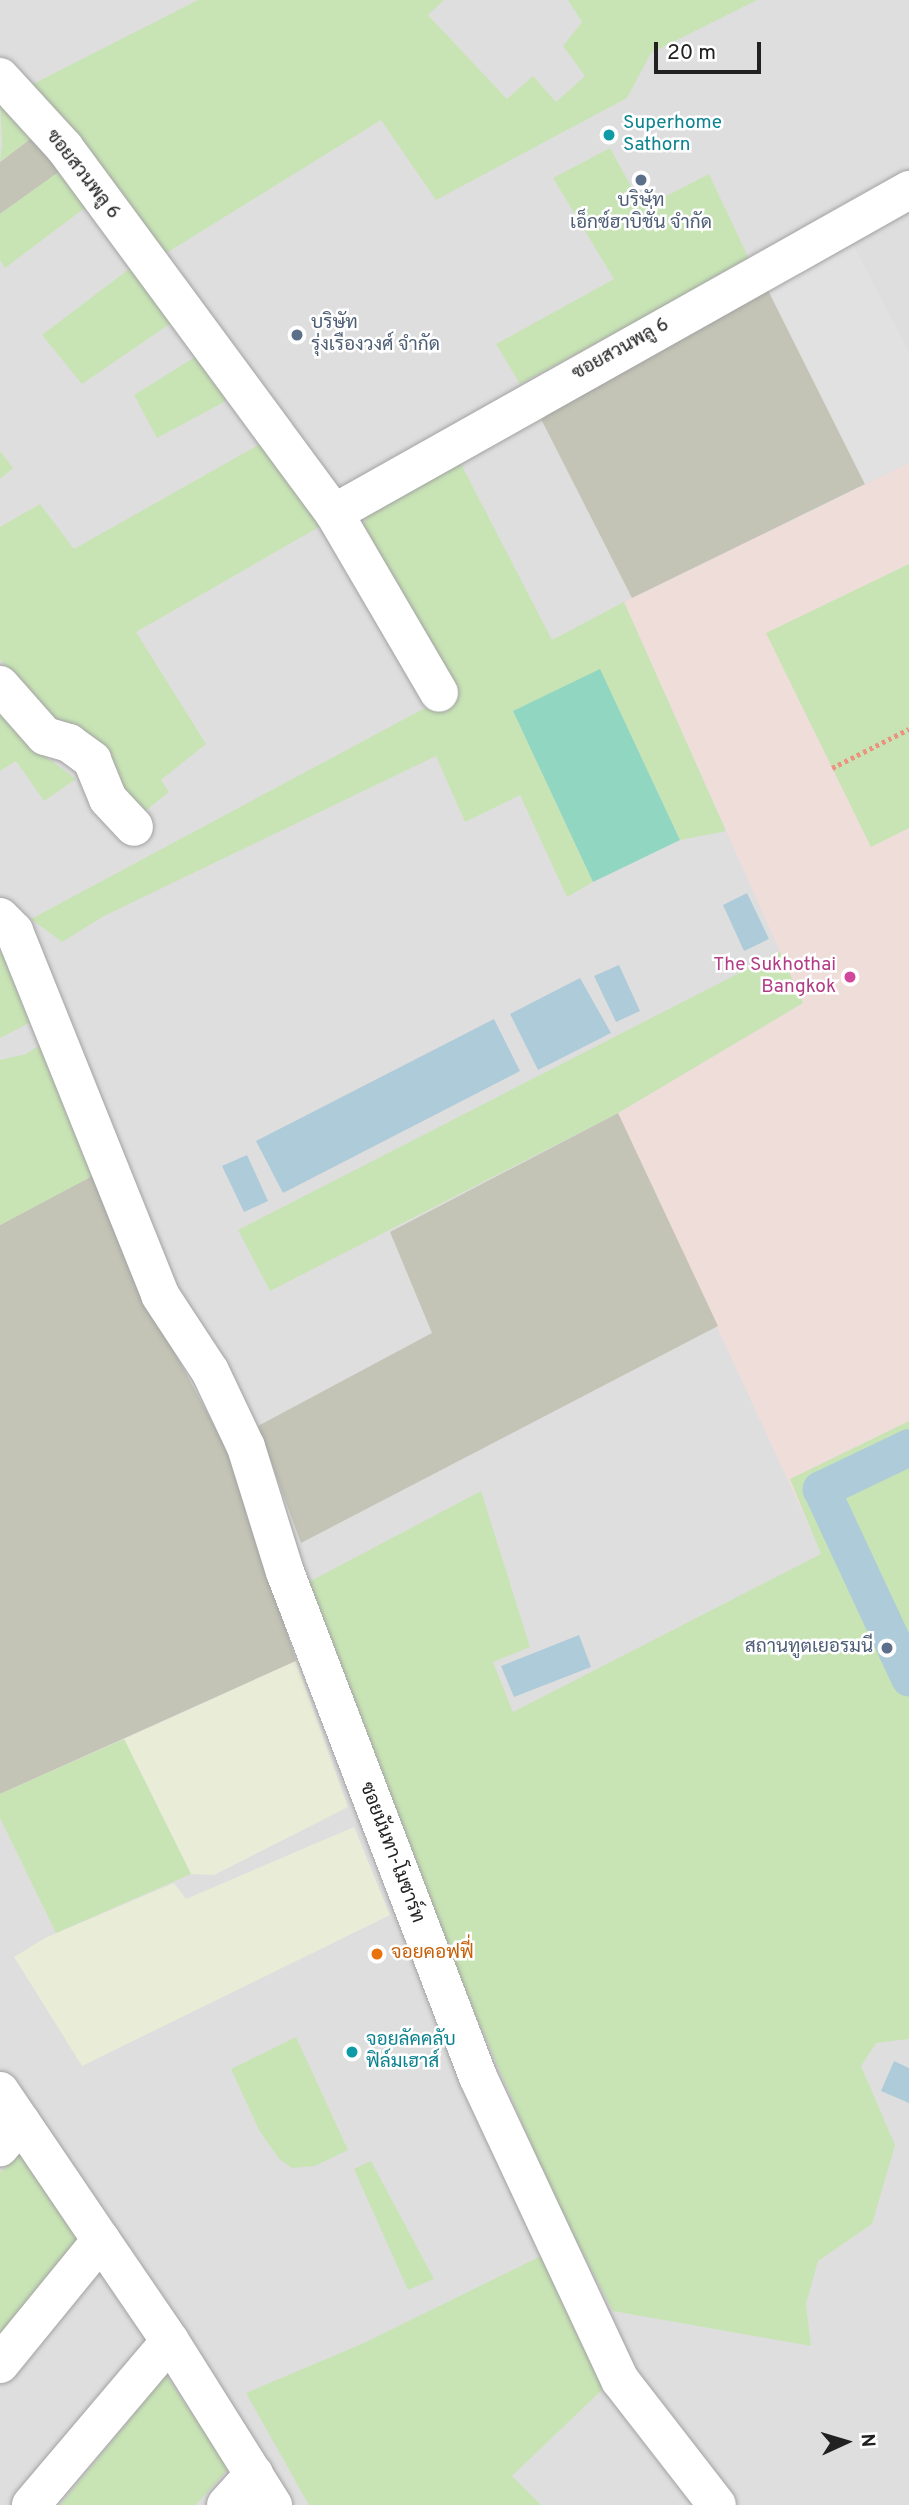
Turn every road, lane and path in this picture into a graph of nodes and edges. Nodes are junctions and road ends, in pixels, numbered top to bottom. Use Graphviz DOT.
graph roads {
  1 [pos="0,77"];
  2 [pos="909,190"];
  3 [pos="334,513"];
  4 [pos="0,685"];
  5 [pos="439,693"];
  6 [pos="909,729"];
  7 [pos="832,768"];
  8 [pos="134,827"];
  9 [pos="0,918"];
  10 [pos="7,2120"];
  11 [pos="102,2240"];
  12 [pos="170,2341"];
  13 [pos="0,2364"];
  14 [pos="263,2490"];
  15 [pos="31,2505"];
  16 [pos="226,2505"];
  17 [pos="717,2505"];
  1 -- 3 [label="street, ซอยสวนพลู 6"];
  2 -- 3 [label="street, ซอยสวนพลู 6"];
  3 -- 5 [label="street, ซอยสวนพลู 6"];
  4 -- 8 [label="street"];
  6 -- 7 [label="path"];
  9 -- 17 [label="street, ซอยนันทา-โมซาร์ท"];
  10 -- 11 [label="street"];
  11 -- 12 [label="street"];
  11 -- 13 [label="street"];
  12 -- 14 [label="street"];
  12 -- 15 [label="street"];
  14 -- 16 [label="street"];
}
